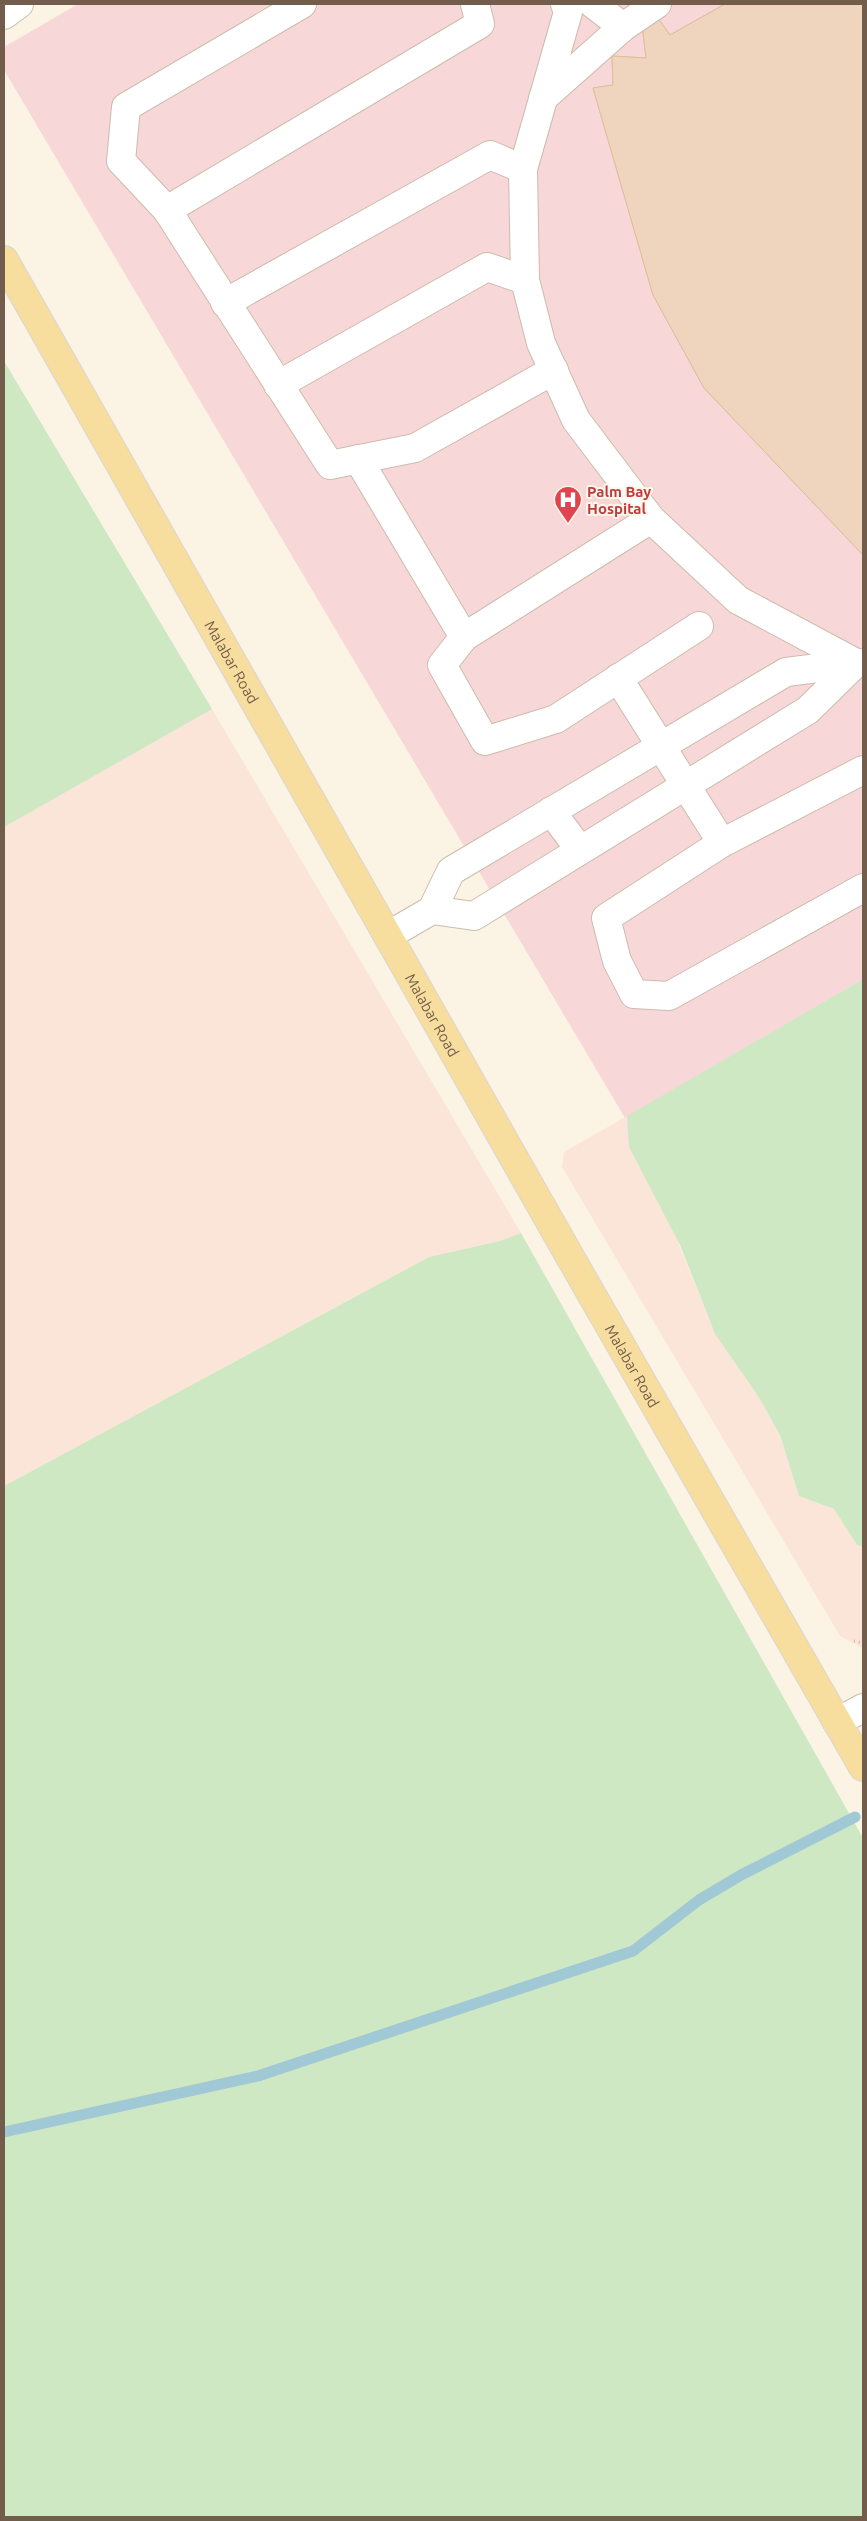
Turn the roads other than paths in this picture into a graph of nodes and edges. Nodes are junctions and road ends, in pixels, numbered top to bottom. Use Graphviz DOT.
graph roads {
  1 [pos="19,4"];
  2 [pos="302,4"];
  3 [pos="475,4"];
  4 [pos="565,4"];
  5 [pos="593,4"];
  6 [pos="657,4"];
  7 [pos="4,15"];
  8 [pos="620,15"];
  9 [pos="543,98"];
  10 [pos="523,169"];
  11 [pos="167,210"];
  12 [pos="4,260"];
  13 [pos="525,280"];
  14 [pos="225,302"];
  15 [pos="554,370"];
  16 [pos="278,385"];
  17 [pos="358,459"];
  18 [pos="651,519"];
  19 [pos="699,626"];
  20 [pos="464,637"];
  21 [pos="860,663"];
  22 [pos="618,678"];
  23 [pos="662,745"];
  24 [pos="863,770"];
  25 [pos="687,785"];
  26 [pos="551,811"];
  27 [pos="722,843"];
  28 [pos="580,850"];
  29 [pos="863,888"];
  30 [pos="432,910"];
  31 [pos="389,936"];
  32 [pos="863,1708"];
  33 [pos="837,1722"];
  34 [pos="863,1767"];
  1 -- 7 [label="street"];
  2 -- 11 [label="street"];
  3 -- 11 [label="street"];
  4 -- 9 [label="street"];
  5 -- 8 [label="street"];
  6 -- 8 [label="street"];
  8 -- 9 [label="street"];
  9 -- 10 [label="street"];
  10 -- 13 [label="street"];
  10 -- 14 [label="street"];
  11 -- 14 [label="street"];
  12 -- 31 [label="main road, Malabar Road"];
  13 -- 15 [label="street"];
  13 -- 16 [label="street"];
  14 -- 16 [label="street"];
  15 -- 17 [label="street"];
  15 -- 18 [label="street"];
  16 -- 17 [label="street"];
  17 -- 20 [label="street"];
  18 -- 20 [label="street"];
  18 -- 21 [label="street"];
  19 -- 22 [label="street"];
  20 -- 22 [label="street"];
  21 -- 23 [label="street"];
  21 -- 25 [label="street"];
  22 -- 23 [label="street"];
  23 -- 25 [label="street"];
  23 -- 26 [label="street"];
  24 -- 27 [label="street"];
  25 -- 27 [label="street"];
  25 -- 28 [label="street"];
  26 -- 28 [label="street"];
  26 -- 30 [label="street"];
  27 -- 29 [label="street"];
  28 -- 30 [label="street"];
  30 -- 31 [label="street"];
  31 -- 33 [label="main road, Malabar Road"];
  32 -- 33 [label="street"];
  33 -- 34 [label="main road, Malabar Road"];
}
